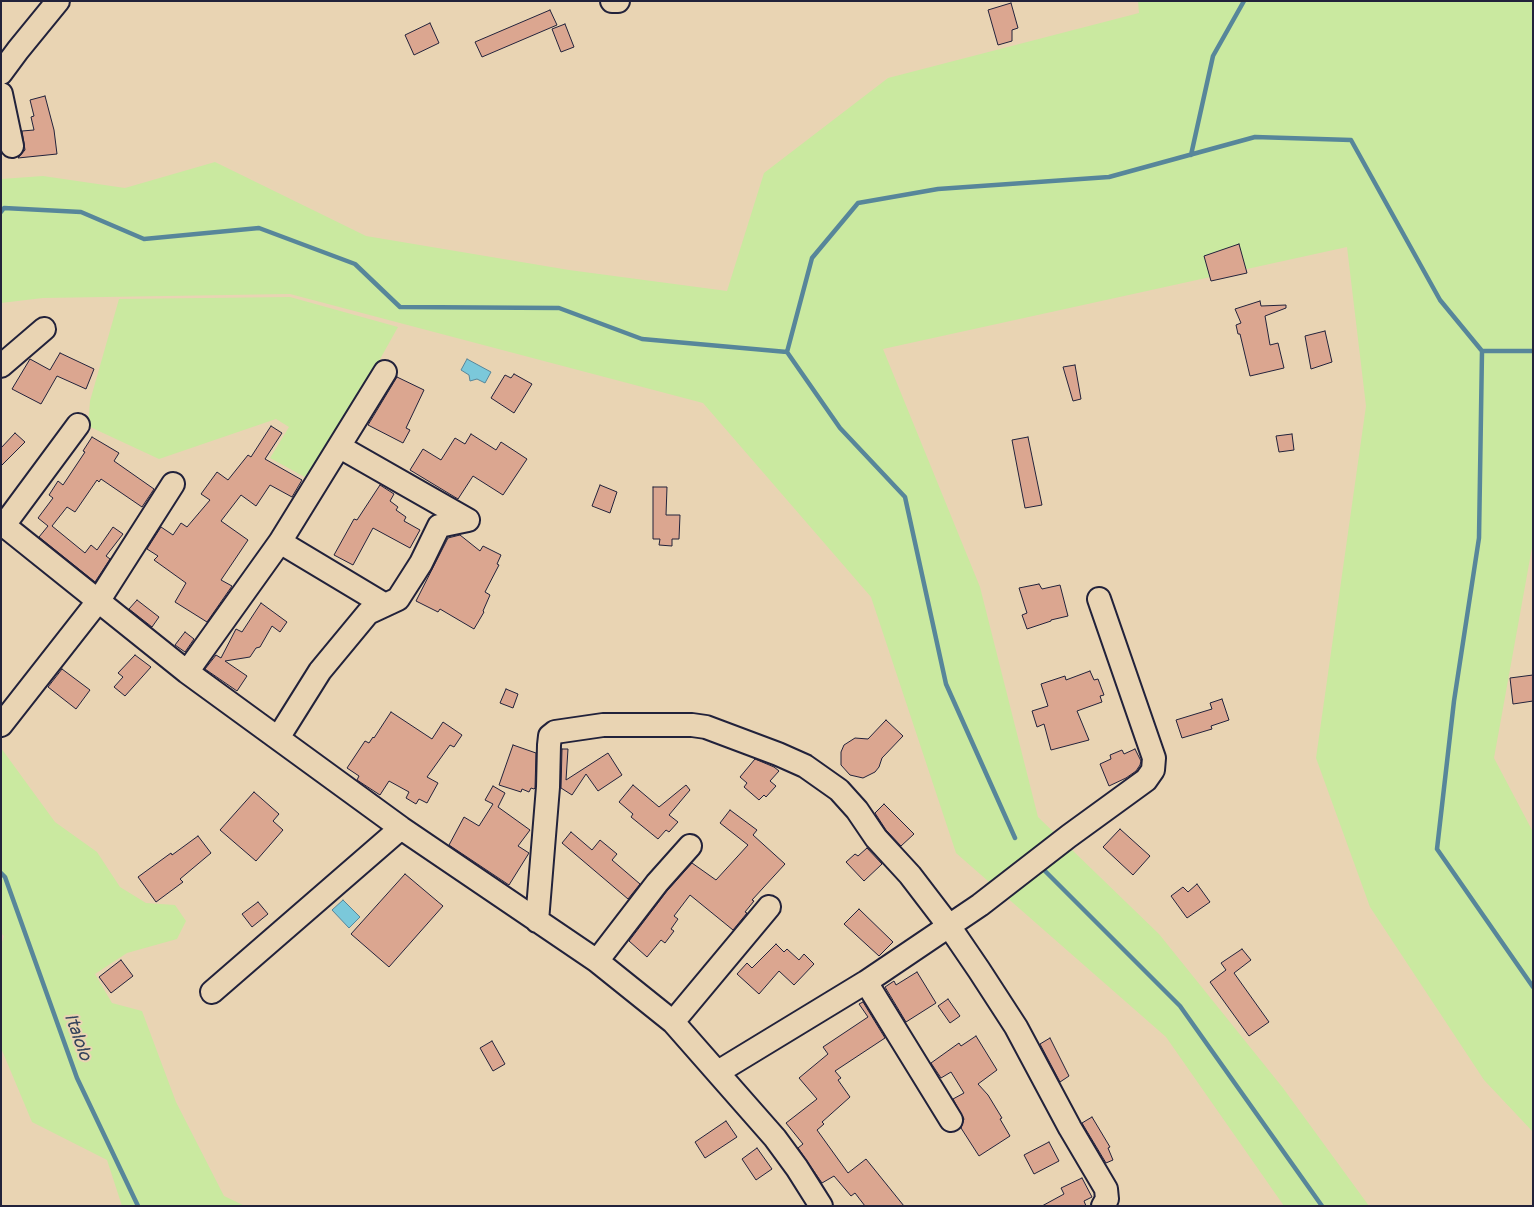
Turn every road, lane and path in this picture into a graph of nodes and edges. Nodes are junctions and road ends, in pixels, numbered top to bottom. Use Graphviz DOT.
graph roads {
  1 [pos="58,1"];
  2 [pos="612,1"];
  3 [pos="618,1"];
  4 [pos="1,73"];
  5 [pos="1,94"];
  6 [pos="12,146"];
  7 [pos="44,329"];
  8 [pos="1,366"];
  9 [pos="386,372"];
  10 [pos="78,425"];
  11 [pos="340,447"];
  12 [pos="173,484"];
  13 [pos="3,524"];
  14 [pos="280,542"];
  15 [pos="1099,599"];
  16 [pos="99,600"];
  17 [pos="385,605"];
  18 [pos="187,672"];
  19 [pos="1,725"];
  20 [pos="278,738"];
  21 [pos="401,828"];
  22 [pos="690,846"];
  23 [pos="769,907"];
  24 [pos="537,921"];
  25 [pos="948,926"];
  26 [pos="598,961"];
  27 [pos="866,982"];
  28 [pos="212,992"];
  29 [pos="673,1022"];
  30 [pos="718,1072"];
  31 [pos="951,1120"];
  32 [pos="821,1206"];
  33 [pos="1103,1206"];
  1 -- 4 [label="street"];
  2 -- 3 [label="street"];
  5 -- 6 [label="street"];
  7 -- 8 [label="street"];
  9 -- 11 [label="street"];
  10 -- 13 [label="street"];
  11 -- 14 [label="street"];
  11 -- 17 [label="street"];
  12 -- 16 [label="street"];
  13 -- 16 [label="street"];
  14 -- 17 [label="street"];
  14 -- 18 [label="street"];
  15 -- 25 [label="street"];
  16 -- 18 [label="street"];
  16 -- 19 [label="street"];
  17 -- 20 [label="street"];
  18 -- 20 [label="street"];
  20 -- 21 [label="street"];
  21 -- 24 [label="street"];
  21 -- 28 [label="street"];
  22 -- 26 [label="street"];
  23 -- 29 [label="street"];
  24 -- 25 [label="street"];
  24 -- 26 [label="street"];
  25 -- 27 [label="street"];
  25 -- 33 [label="street"];
  26 -- 29 [label="street"];
  27 -- 30 [label="street"];
  27 -- 31 [label="street"];
  29 -- 30 [label="street"];
  30 -- 32 [label="street"];
}
